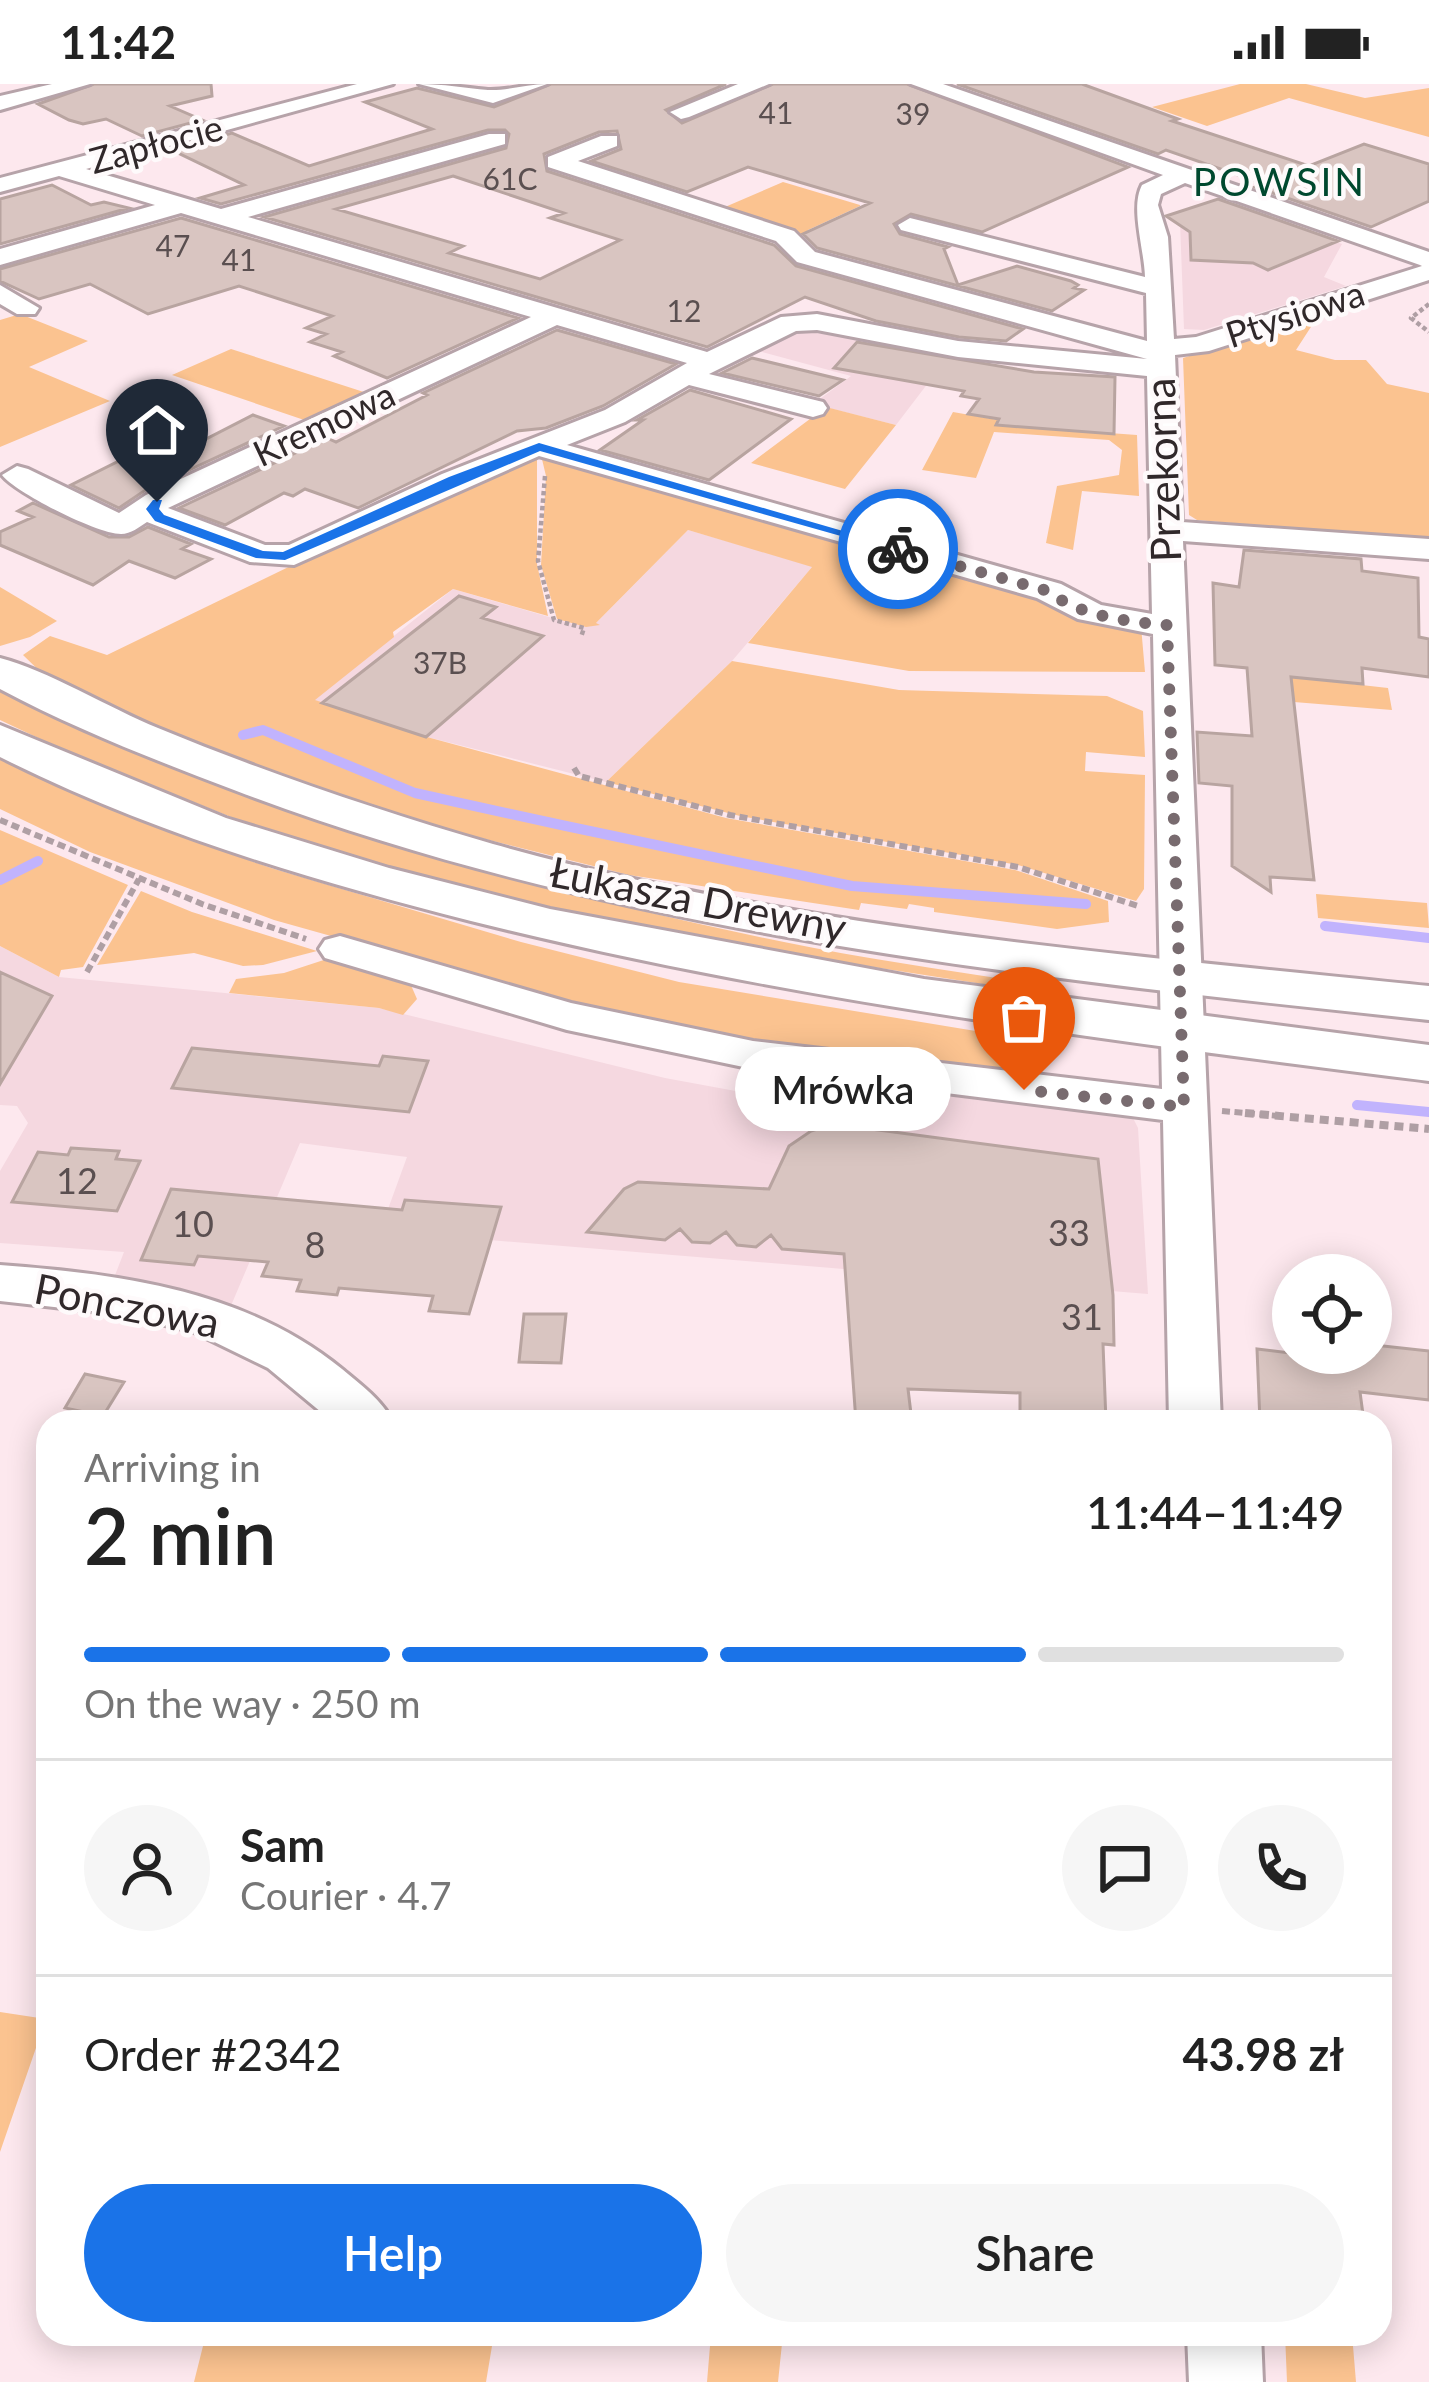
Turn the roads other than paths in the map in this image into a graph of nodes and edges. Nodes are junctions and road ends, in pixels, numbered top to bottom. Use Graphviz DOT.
graph roads {
  1 [pos="79,84"];
  2 [pos="382,84"];
  3 [pos="430,84"];
  4 [pos="536,84"];
  5 [pos="758,84"];
  6 [pos="922,84"];
  7 [pos="0,103"];
  8 [pos="681,112"];
  9 [pos="497,139"];
  10 [pos="609,141"];
  11 [pos="59,169"];
  12 [pos="0,185"];
  13 [pos="1179,196"];
  14 [pos="182,205"];
  15 [pos="221,217"];
  16 [pos="910,225"];
  17 [pos="1156,237"];
  18 [pos="0,257"];
  19 [pos="1429,260"];
  20 [pos="1429,272"];
  21 [pos="1158,288"];
  22 [pos="0,293"];
  23 [pos="26,308"];
  24 [pos="554,316"];
  25 [pos="1160,359"];
  26 [pos="701,369"];
  27 [pos="813,408"];
  28 [pos="542,448"];
  29 [pos="17,475"];
  30 [pos="152,509"];
  31 [pos="1165,530"];
  32 [pos="1429,549"];
  33 [pos="1167,625"];
  34 [pos="0,671"];
  35 [pos="0,739"];
  36 [pos="340,949"];
  37 [pos="1180,976"];
  38 [pos="1429,1003"];
  39 [pos="1182,1035"];
  40 [pos="1429,1063"];
  41 [pos="1184,1107"];
  42 [pos="0,1283"];
  43 [pos="353,1410"];
  44 [pos="1195,1410"];
  45 [pos="1224,2346"];
  46 [pos="1226,2382"];
  1 -- 7 [label="street"];
  2 -- 11 [label="street, Zapłocie"];
  3 -- 4 [label="street"];
  5 -- 8 [label="street"];
  6 -- 13 [label="street"];
  9 -- 15 [label="street"];
  10 -- 25 [label="street"];
  11 -- 12 [label="street, Zapłocie"];
  11 -- 14 [label="street"];
  13 -- 17 [label="street"];
  13 -- 17 [label="street, Przekorna"];
  13 -- 19 [label="street, Przekorna"];
  14 -- 15 [label="street"];
  14 -- 18 [label="street"];
  15 -- 24 [label="street"];
  16 -- 21 [label="street"];
  17 -- 21 [label="street, Przekorna"];
  20 -- 25 [label="street, Ptysiowa"];
  21 -- 25 [label="street, Przekorna"];
  22 -- 23 [label="street"];
  24 -- 26 [label="street"];
  24 -- 30 [label="street, Kremowa"];
  25 -- 26 [label="street"];
  25 -- 31 [label="street, Przekorna"];
  26 -- 27 [label="street"];
  26 -- 28 [label="street"];
  28 -- 30 [label="street"];
  28 -- 33 [label="street"];
  29 -- 30 [label="street"];
  31 -- 32 [label="street"];
  31 -- 33 [label="street, Przekorna"];
  33 -- 37 [label="street, Przekorna"];
  34 -- 37 [label="main road, Łukasza Drewny"];
  35 -- 39 [label="main road, Łukasza Drewny"];
  36 -- 41 [label="street"];
  37 -- 38 [label="main road, Łukasza Drewny"];
  37 -- 39 [label="street, Przekorna"];
  39 -- 40 [label="main road, Łukasza Drewny"];
  39 -- 41 [label="street, Przekorna"];
  41 -- 44 [label="street, Przekorna"];
  42 -- 43 [label="street, Ponczowa"];
  45 -- 46 [label="street"];
}
